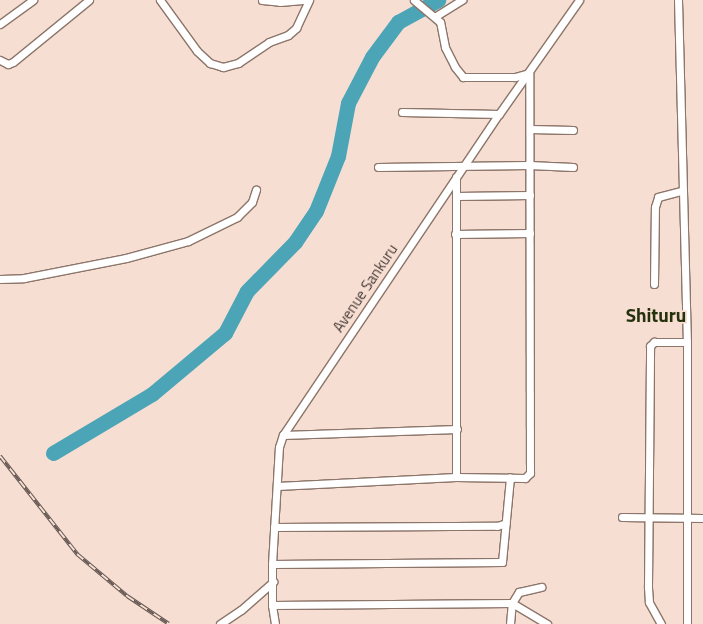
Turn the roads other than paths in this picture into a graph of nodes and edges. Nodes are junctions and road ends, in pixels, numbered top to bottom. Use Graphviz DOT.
graph roads {
  1 [pos="33,0"];
  2 [pos="89,0"];
  3 [pos="160,0"];
  4 [pos="262,0"];
  5 [pos="304,0"];
  6 [pos="310,0"];
  7 [pos="414,0"];
  8 [pos="462,0"];
  9 [pos="580,0"];
  10 [pos="678,0"];
  11 [pos="436,16"];
  12 [pos="0,24"];
  13 [pos="0,60"];
  14 [pos="529,73"];
  15 [pos="402,112"];
  16 [pos="499,114"];
  17 [pos="530,129"];
  18 [pos="573,130"];
  19 [pos="464,165"];
  20 [pos="529,165"];
  21 [pos="378,167"];
  22 [pos="573,167"];
  23 [pos="456,177"];
  24 [pos="256,190"];
  25 [pos="681,191"];
  26 [pos="530,195"];
  27 [pos="456,196"];
  28 [pos="530,233"];
  29 [pos="455,234"];
  30 [pos="0,279"];
  31 [pos="654,284"];
  32 [pos="687,342"];
  33 [pos="457,429"];
  34 [pos="283,435"];
  35 [pos="456,477"];
  36 [pos="510,477"];
  37 [pos="277,486"];
  38 [pos="622,517"];
  39 [pos="685,518"];
  40 [pos="703,518"];
  41 [pos="648,519"];
  42 [pos="506,523"];
  43 [pos="274,527"];
  44 [pos="272,564"];
  45 [pos="273,582"];
  46 [pos="541,587"];
  47 [pos="512,602"];
  48 [pos="272,606"];
  49 [pos="220,624"];
  50 [pos="275,624"];
  51 [pos="510,624"];
  52 [pos="547,624"];
  53 [pos="662,624"];
  54 [pos="687,624"];
  1 -- 12 [label="street"];
  2 -- 13 [label="street"];
  3 -- 6 [label="street"];
  4 -- 5 [label="street"];
  7 -- 11 [label="street"];
  8 -- 11 [label="street"];
  9 -- 14 [label="street, Avenue Sankuru"];
  10 -- 25 [label="street"];
  11 -- 14 [label="street"];
  14 -- 16 [label="street, Avenue Sankuru"];
  14 -- 17 [label="street"];
  15 -- 16 [label="street"];
  16 -- 19 [label="street, Avenue Sankuru"];
  17 -- 18 [label="street"];
  17 -- 20 [label="street"];
  19 -- 20 [label="street"];
  19 -- 21 [label="street"];
  19 -- 23 [label="street, Avenue Sankuru"];
  20 -- 22 [label="street"];
  20 -- 26 [label="street"];
  23 -- 27 [label="street"];
  23 -- 34 [label="street, Avenue Sankuru"];
  24 -- 30 [label="street"];
  25 -- 31 [label="street"];
  25 -- 32 [label="street"];
  26 -- 27 [label="street"];
  26 -- 28 [label="street"];
  27 -- 29 [label="street"];
  28 -- 29 [label="street"];
  28 -- 36 [label="street"];
  29 -- 33 [label="street"];
  32 -- 39 [label="street"];
  32 -- 41 [label="street"];
  33 -- 34 [label="street"];
  33 -- 35 [label="street"];
  34 -- 37 [label="street, Avenue Sankuru"];
  35 -- 36 [label="street"];
  35 -- 37 [label="street"];
  36 -- 42 [label="street"];
  37 -- 43 [label="street, Avenue Sankuru"];
  38 -- 41 [label="street"];
  39 -- 40 [label="street"];
  39 -- 41 [label="street"];
  39 -- 54 [label="street"];
  41 -- 53 [label="street"];
  42 -- 43 [label="street"];
  42 -- 44 [label="street"];
  43 -- 44 [label="street, Avenue Sankuru"];
  44 -- 45 [label="street, Avenue Sankuru"];
  45 -- 48 [label="street, Avenue Sankuru"];
  45 -- 49 [label="street"];
  46 -- 47 [label="street"];
  47 -- 48 [label="street"];
  47 -- 51 [label="street"];
  47 -- 52 [label="street"];
  48 -- 50 [label="street, Avenue Sankuru"];
}
